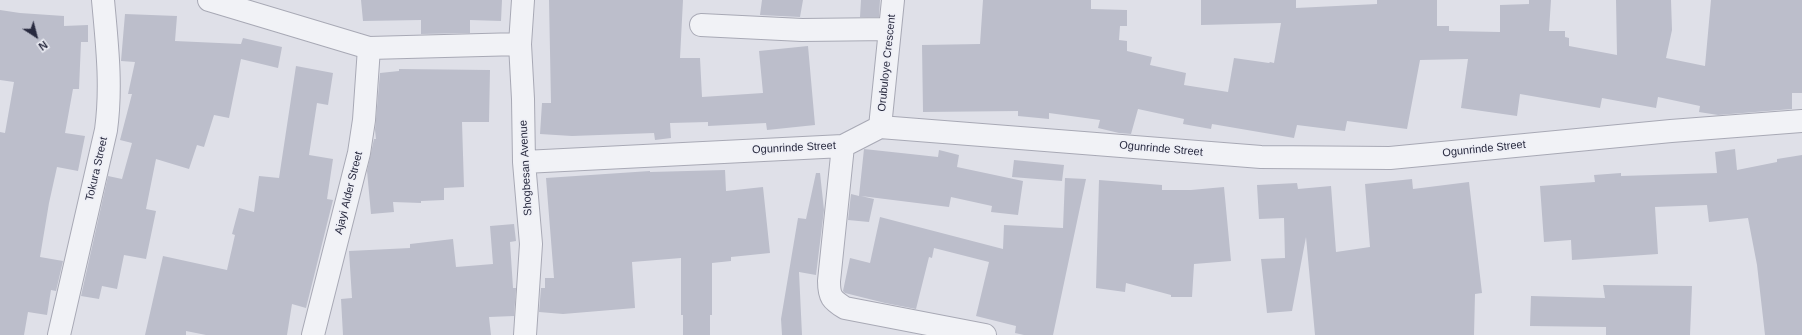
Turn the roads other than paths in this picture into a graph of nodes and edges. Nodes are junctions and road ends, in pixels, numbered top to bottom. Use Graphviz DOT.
graph roads {
  1 [pos="103,0"];
  2 [pos="209,0"];
  3 [pos="523,0"];
  4 [pos="894,0"];
  5 [pos="701,25"];
  6 [pos="890,29"];
  7 [pos="520,44"];
  8 [pos="369,48"];
  9 [pos="1802,121"];
  10 [pos="880,127"];
  11 [pos="843,146"];
  12 [pos="524,162"];
  13 [pos="59,335"];
  14 [pos="313,335"];
  15 [pos="525,335"];
  16 [pos="985,335"];
  1 -- 13 [label="street, Tokura Street"];
  2 -- 8 [label="street"];
  3 -- 7 [label="street, Shogbesan Avenue"];
  4 -- 6 [label="street, Orubuloye Crescent"];
  5 -- 6 [label="street"];
  6 -- 10 [label="street, Orubuloye Crescent"];
  7 -- 8 [label="street"];
  7 -- 12 [label="street, Shogbesan Avenue"];
  8 -- 14 [label="street, Ajayi Alder Street"];
  9 -- 10 [label="street, Ogunrinde Street"];
  10 -- 11 [label="street, Ogunrinde Street"];
  11 -- 12 [label="street, Ogunrinde Street"];
  11 -- 16 [label="street"];
  12 -- 15 [label="street, Shogbesan Avenue"];
}
